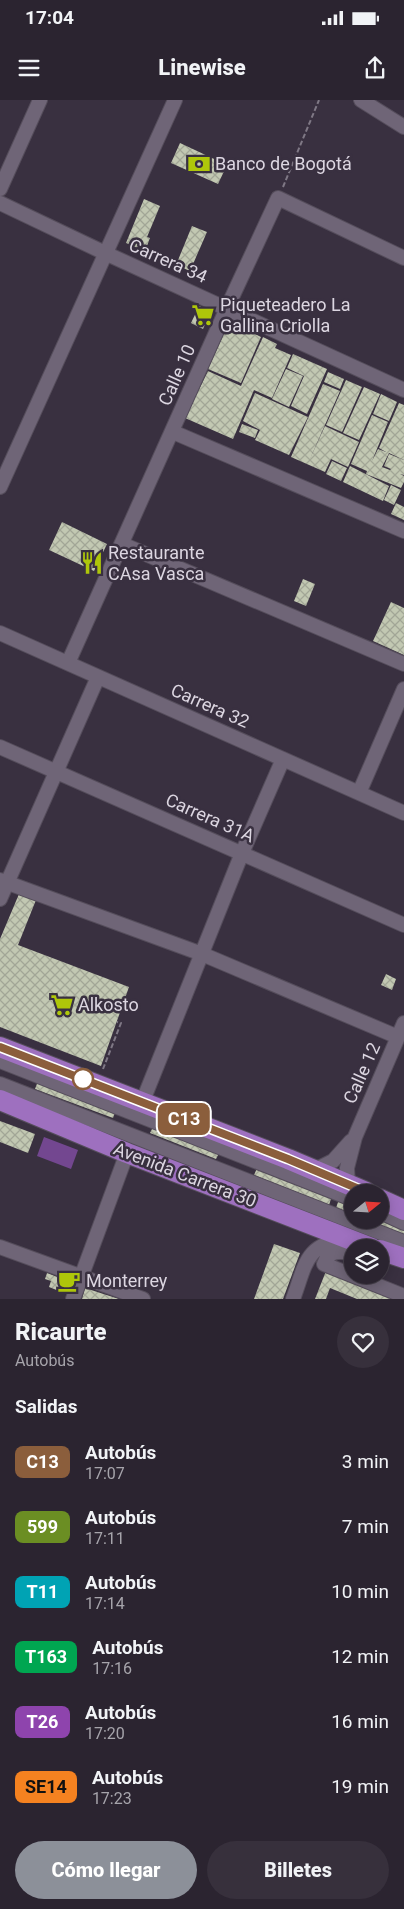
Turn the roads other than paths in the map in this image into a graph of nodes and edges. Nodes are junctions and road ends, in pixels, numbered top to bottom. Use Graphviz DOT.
graph roads {
  1 [pos="40,100"];
  2 [pos="175,100"];
  3 [pos="361,100"];
  4 [pos="404,127"];
  5 [pos="0,189"];
  6 [pos="0,203"];
  7 [pos="106,254"];
  8 [pos="404,258"];
  9 [pos="227,308"];
  10 [pos="404,390"];
  11 [pos="172,432"];
  12 [pos="0,487"];
  13 [pos="404,532"];
  14 [pos="122,544"];
  15 [pos="0,633"];
  16 [pos="68,664"];
  17 [pos="404,664"];
  18 [pos="98,677"];
  19 [pos="404,689"];
  20 [pos="0,747"];
  21 [pos="283,759"];
  22 [pos="56,771"];
  23 [pos="359,793"];
  24 [pos="404,813"];
  25 [pos="242,852"];
  26 [pos="3,881"];
  27 [pos="0,899"];
  28 [pos="404,925"];
  29 [pos="202,954"];
  30 [pos="404,1024"];
  31 [pos="398,1037"];
  32 [pos="0,1047"];
  33 [pos="0,1061"];
  34 [pos="0,1084"];
  35 [pos="0,1100"];
  36 [pos="142,1103"];
  37 [pos="355,1137"];
  38 [pos="127,1153"];
  39 [pos="315,1170"];
  40 [pos="346,1184"];
  41 [pos="358,1184"];
  42 [pos="344,1191"];
  43 [pos="389,1198"];
  44 [pos="404,1201"];
  45 [pos="389,1203"];
  46 [pos="404,1210"];
  47 [pos="389,1216"];
  48 [pos="404,1223"];
  49 [pos="404,1242"];
  50 [pos="344,1243"];
  51 [pos="344,1244"];
  52 [pos="0,1247"];
  53 [pos="344,1248"];
  54 [pos="389,1253"];
  55 [pos="404,1258"];
  56 [pos="389,1262"];
  57 [pos="404,1266"];
  58 [pos="344,1272"];
  59 [pos="81,1275"];
  60 [pos="374,1284"];
  61 [pos="404,1296"];
  62 [pos="73,1299"];
  63 [pos="143,1299"];
  64 [pos="293,1299"];
  1 -- 5 [label="street"];
  2 -- 7 [label="street"];
  3 -- 4 [label="street"];
  6 -- 7 [label="street, Carrera 34"];
  7 -- 9 [label="street, Carrera 34"];
  7 -- 12 [label="street"];
  8 -- 9 [label="street, Calle 10"];
  9 -- 10 [label="street, Carrera 34"];
  9 -- 11 [label="street, Calle 10"];
  11 -- 13 [label="street"];
  11 -- 14 [label="street, Calle 10"];
  14 -- 16 [label="street, Calle 10"];
  14 -- 17 [label="street"];
  15 -- 16 [label="street, Carrera 32"];
  16 -- 18 [label="street, Carrera 32"];
  18 -- 21 [label="street, Carrera 32"];
  18 -- 22 [label="street"];
  19 -- 23 [label="street"];
  20 -- 22 [label="street, Carrera 31A"];
  21 -- 23 [label="street, Carrera 32"];
  21 -- 25 [label="street"];
  22 -- 25 [label="street, Carrera 31A"];
  22 -- 26 [label="street"];
  23 -- 24 [label="street, Carrera 32"];
  25 -- 28 [label="street, Carrera 31A"];
  25 -- 29 [label="street"];
  26 -- 27 [label="street"];
  26 -- 29 [label="street"];
  29 -- 31 [label="street"];
  29 -- 36 [label="street"];
  30 -- 31 [label="street, Calle 12"];
  31 -- 37 [label="street, Calle 12"];
  32 -- 36 [label="highway"];
  33 -- 42 [label="street"];
  34 -- 49 [label="street"];
  35 -- 38 [label="highway, Avenida Carrera 30"];
  36 -- 39 [label="highway"];
  37 -- 39 [label="street, Calle 12"];
  37 -- 41 [label="street, Calle 12"];
  38 -- 50 [label="highway, Avenida Carrera 30"];
  38 -- 59 [label="street"];
  39 -- 40 [label="highway"];
  43 -- 44 [label="street"];
  45 -- 46 [label="highway"];
  47 -- 48 [label="street"];
  51 -- 64 [label="street"];
  52 -- 59 [label="street"];
  53 -- 58 [label="street"];
  54 -- 55 [label="highway"];
  56 -- 57 [label="street"];
  59 -- 62 [label="street"];
  59 -- 63 [label="street"];
  60 -- 61 [label="street"];
}
